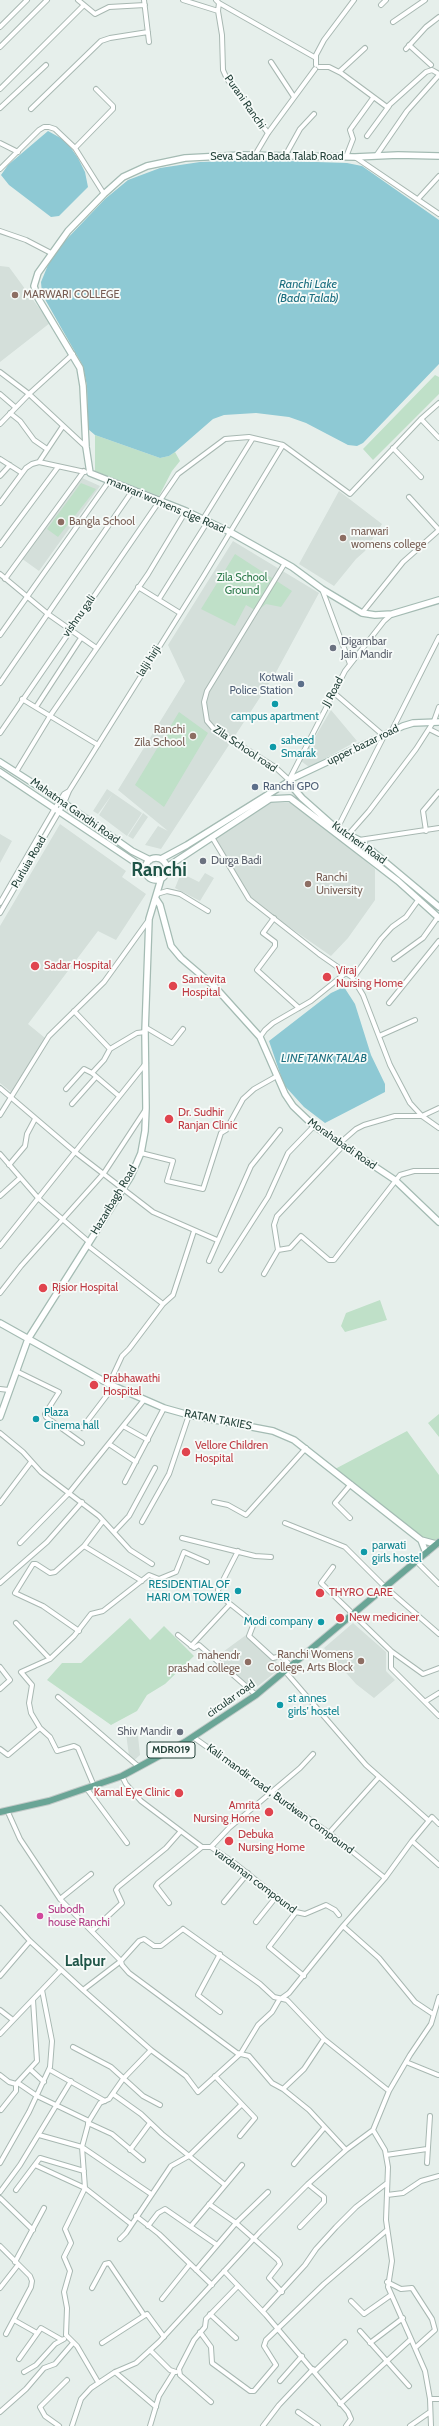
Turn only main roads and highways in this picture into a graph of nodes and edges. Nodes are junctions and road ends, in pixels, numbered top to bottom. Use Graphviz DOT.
graph roads {
  1 [pos="439,156"];
  2 [pos="90,473"];
  3 [pos="439,600"];
  4 [pos="436,721"];
  5 [pos="0,762"];
  6 [pos="0,772"];
  7 [pos="289,782"];
  8 [pos="161,859"];
  9 [pos="150,860"];
  10 [pos="167,867"];
  11 [pos="145,870"];
  12 [pos="151,879"];
  13 [pos="161,879"];
  14 [pos="156,895"];
  15 [pos="439,907"];
  16 [pos="438,918"];
  17 [pos="439,1222"];
  18 [pos="0,1323"];
  19 [pos="28,1339"];
  20 [pos="0,1417"];
  21 [pos="421,1540"];
  22 [pos="438,1543"];
  23 [pos="426,1553"];
  24 [pos="0,1812"];
  1 -- 2 [label="main road, Seva Sadan Bada Talab Road"];
  2 -- 3 [label="main road, marwari womens clge Road"];
  4 -- 7 [label="main road, upper bazar road"];
  5 -- 9 [label="main road, Mahatma Gandhi Road"];
  6 -- 11 [label="main road, Mahatma Gandhi Road"];
  7 -- 8 [label="main road"];
  7 -- 15 [label="main road, Kutcheri Road"];
  8 -- 9 [label="main road"];
  8 -- 10 [label="main road"];
  9 -- 11 [label="main road"];
  10 -- 13 [label="main road"];
  10 -- 16 [label="main road"];
  11 -- 12 [label="main road"];
  12 -- 13 [label="main road"];
  12 -- 14 [label="main road"];
  13 -- 14 [label="main road, Hazaribagh Road"];
  14 -- 17 [label="main road, Morahabadi Road"];
  14 -- 19 [label="main road, Hazaribagh Road"];
  18 -- 19 [label="main road, RATAN TAKIES"];
  19 -- 20 [label="main road, Hazaribagh Road"];
  19 -- 21 [label="main road, RATAN TAKIES"];
  21 -- 22 [label="main road, RATAN TAKIES"];
  21 -- 23 [label="main road, RATAN TAKIES"];
  22 -- 23 [label="main road, circular road / MDR019"];
  23 -- 24 [label="main road, circular road / MDR019"];
}
